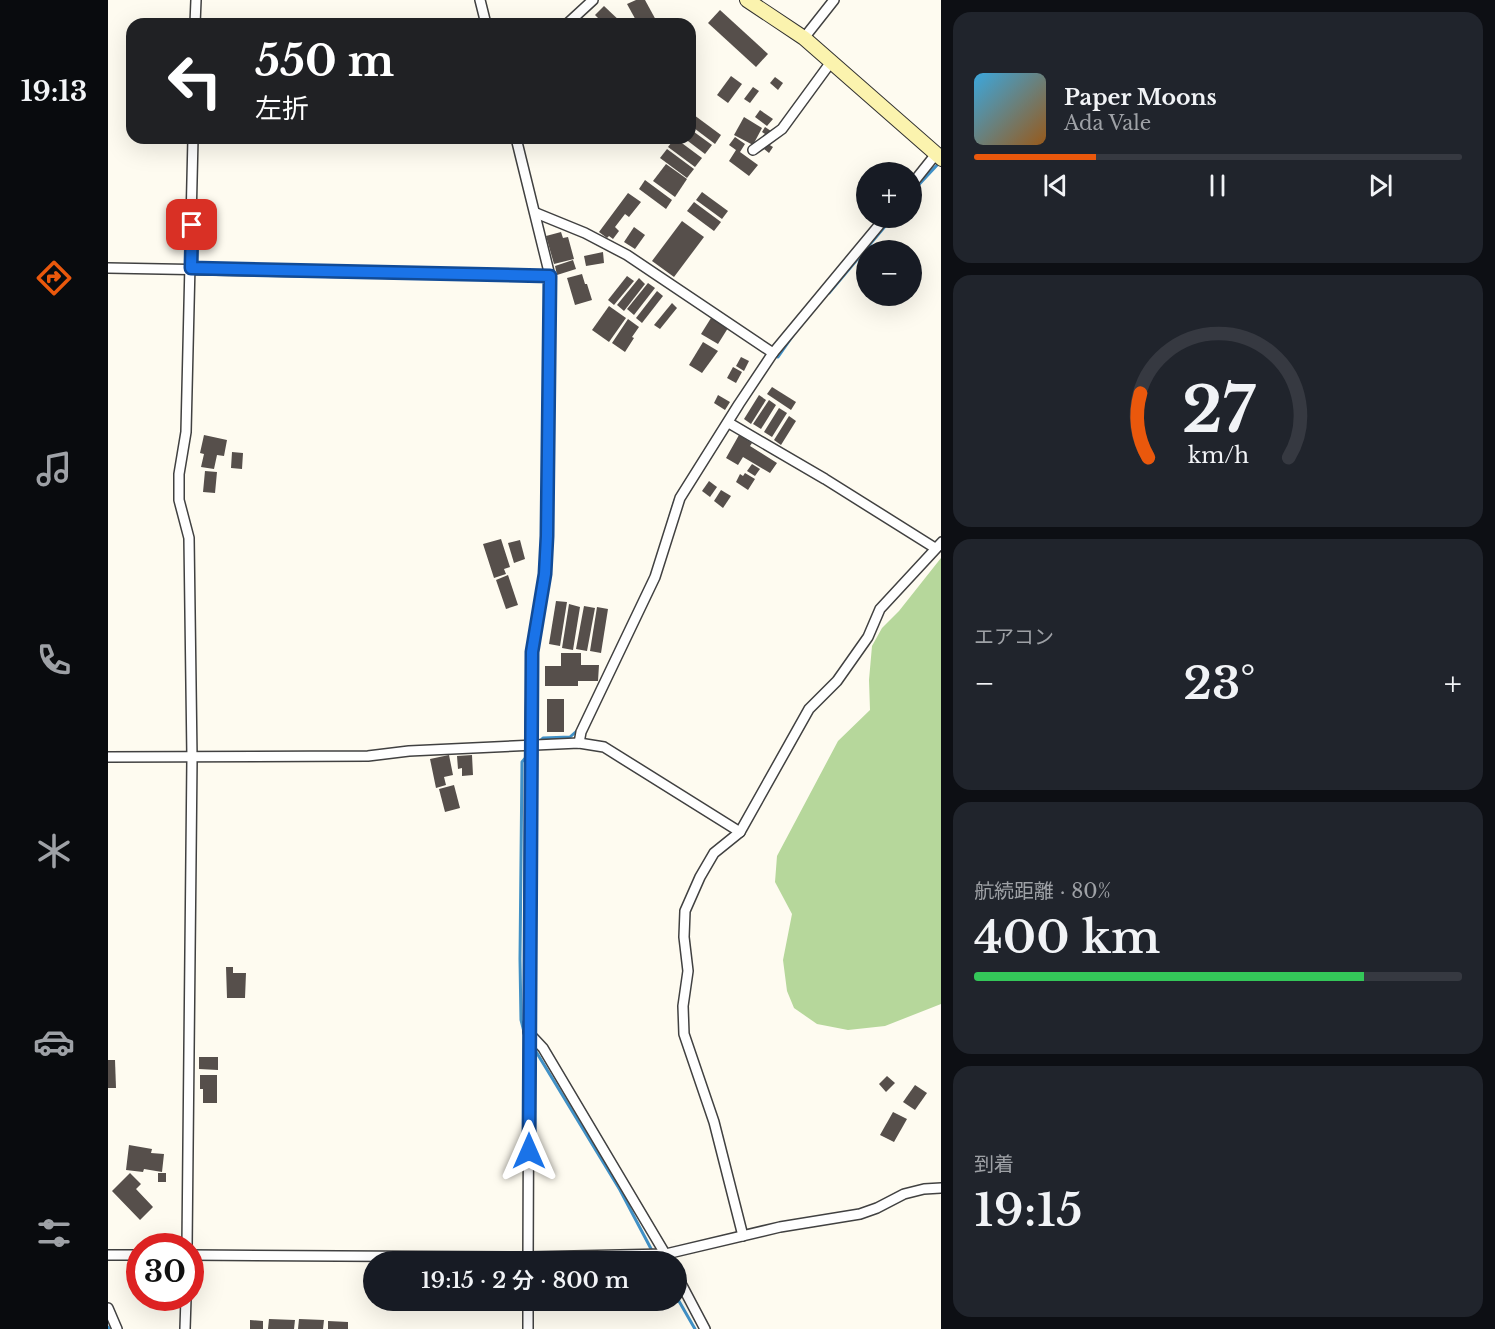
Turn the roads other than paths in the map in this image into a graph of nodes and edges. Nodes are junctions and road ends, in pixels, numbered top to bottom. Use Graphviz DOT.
graph roads {
  1 [pos="196,0"];
  2 [pos="480,0"];
  3 [pos="593,0"];
  4 [pos="747,0"];
  5 [pos="834,0"];
  6 [pos="195,18"];
  7 [pos="484,18"];
  8 [pos="574,18"];
  9 [pos="804,38"];
  10 [pos="831,62"];
  11 [pos="193,144"];
  12 [pos="518,144"];
  13 [pos="753,150"];
  14 [pos="939,157"];
  15 [pos="922,174"];
  16 [pos="536,213"];
  17 [pos="877,228"];
  18 [pos="108,268"];
  19 [pos="191,268"];
  20 [pos="550,276"];
  21 [pos="774,353"];
  22 [pos="729,423"];
  23 [pos="938,545"];
  24 [pos="579,743"];
  25 [pos="530,744"];
  26 [pos="108,757"];
  27 [pos="192,758"];
  28 [pos="740,832"];
  29 [pos="528,1032"];
  30 [pos="941,1188"];
  31 [pos="187,1233"];
  32 [pos="743,1236"];
  33 [pos="528,1251"];
  34 [pos="664,1251"];
  35 [pos="687,1252"];
  36 [pos="108,1255"];
  37 [pos="126,1255"];
  38 [pos="204,1255"];
  39 [pos="363,1257"];
  40 [pos="687,1295"];
  41 [pos="108,1308"];
  42 [pos="186,1311"];
  43 [pos="528,1311"];
  44 [pos="117,1329"];
  45 [pos="185,1329"];
  46 [pos="528,1329"];
  47 [pos="705,1329"];
  1 -- 6 [label="street"];
  2 -- 7 [label="street"];
  3 -- 8 [label="street"];
  4 -- 9 [label="street"];
  5 -- 9 [label="street"];
  9 -- 10 [label="street"];
  10 -- 13 [label="street"];
  10 -- 14 [label="street"];
  11 -- 19 [label="street"];
  12 -- 16 [label="street"];
  14 -- 15 [label="street"];
  16 -- 20 [label="street"];
  16 -- 21 [label="street"];
  17 -- 21 [label="street"];
  18 -- 19 [label="street"];
  19 -- 20 [label="street"];
  19 -- 27 [label="street"];
  20 -- 25 [label="street"];
  21 -- 22 [label="street"];
  22 -- 23 [label="street"];
  22 -- 24 [label="street"];
  23 -- 28 [label="street"];
  24 -- 25 [label="street"];
  24 -- 28 [label="street"];
  25 -- 27 [label="street"];
  25 -- 29 [label="street"];
  26 -- 27 [label="street"];
  27 -- 31 [label="street"];
  28 -- 32 [label="street"];
  29 -- 33 [label="street"];
  29 -- 34 [label="street"];
  30 -- 32 [label="street"];
  32 -- 35 [label="street"];
  36 -- 37 [label="street"];
  38 -- 39 [label="street"];
  40 -- 47 [label="street"];
  41 -- 44 [label="street"];
  42 -- 45 [label="street"];
  43 -- 46 [label="street"];
}
